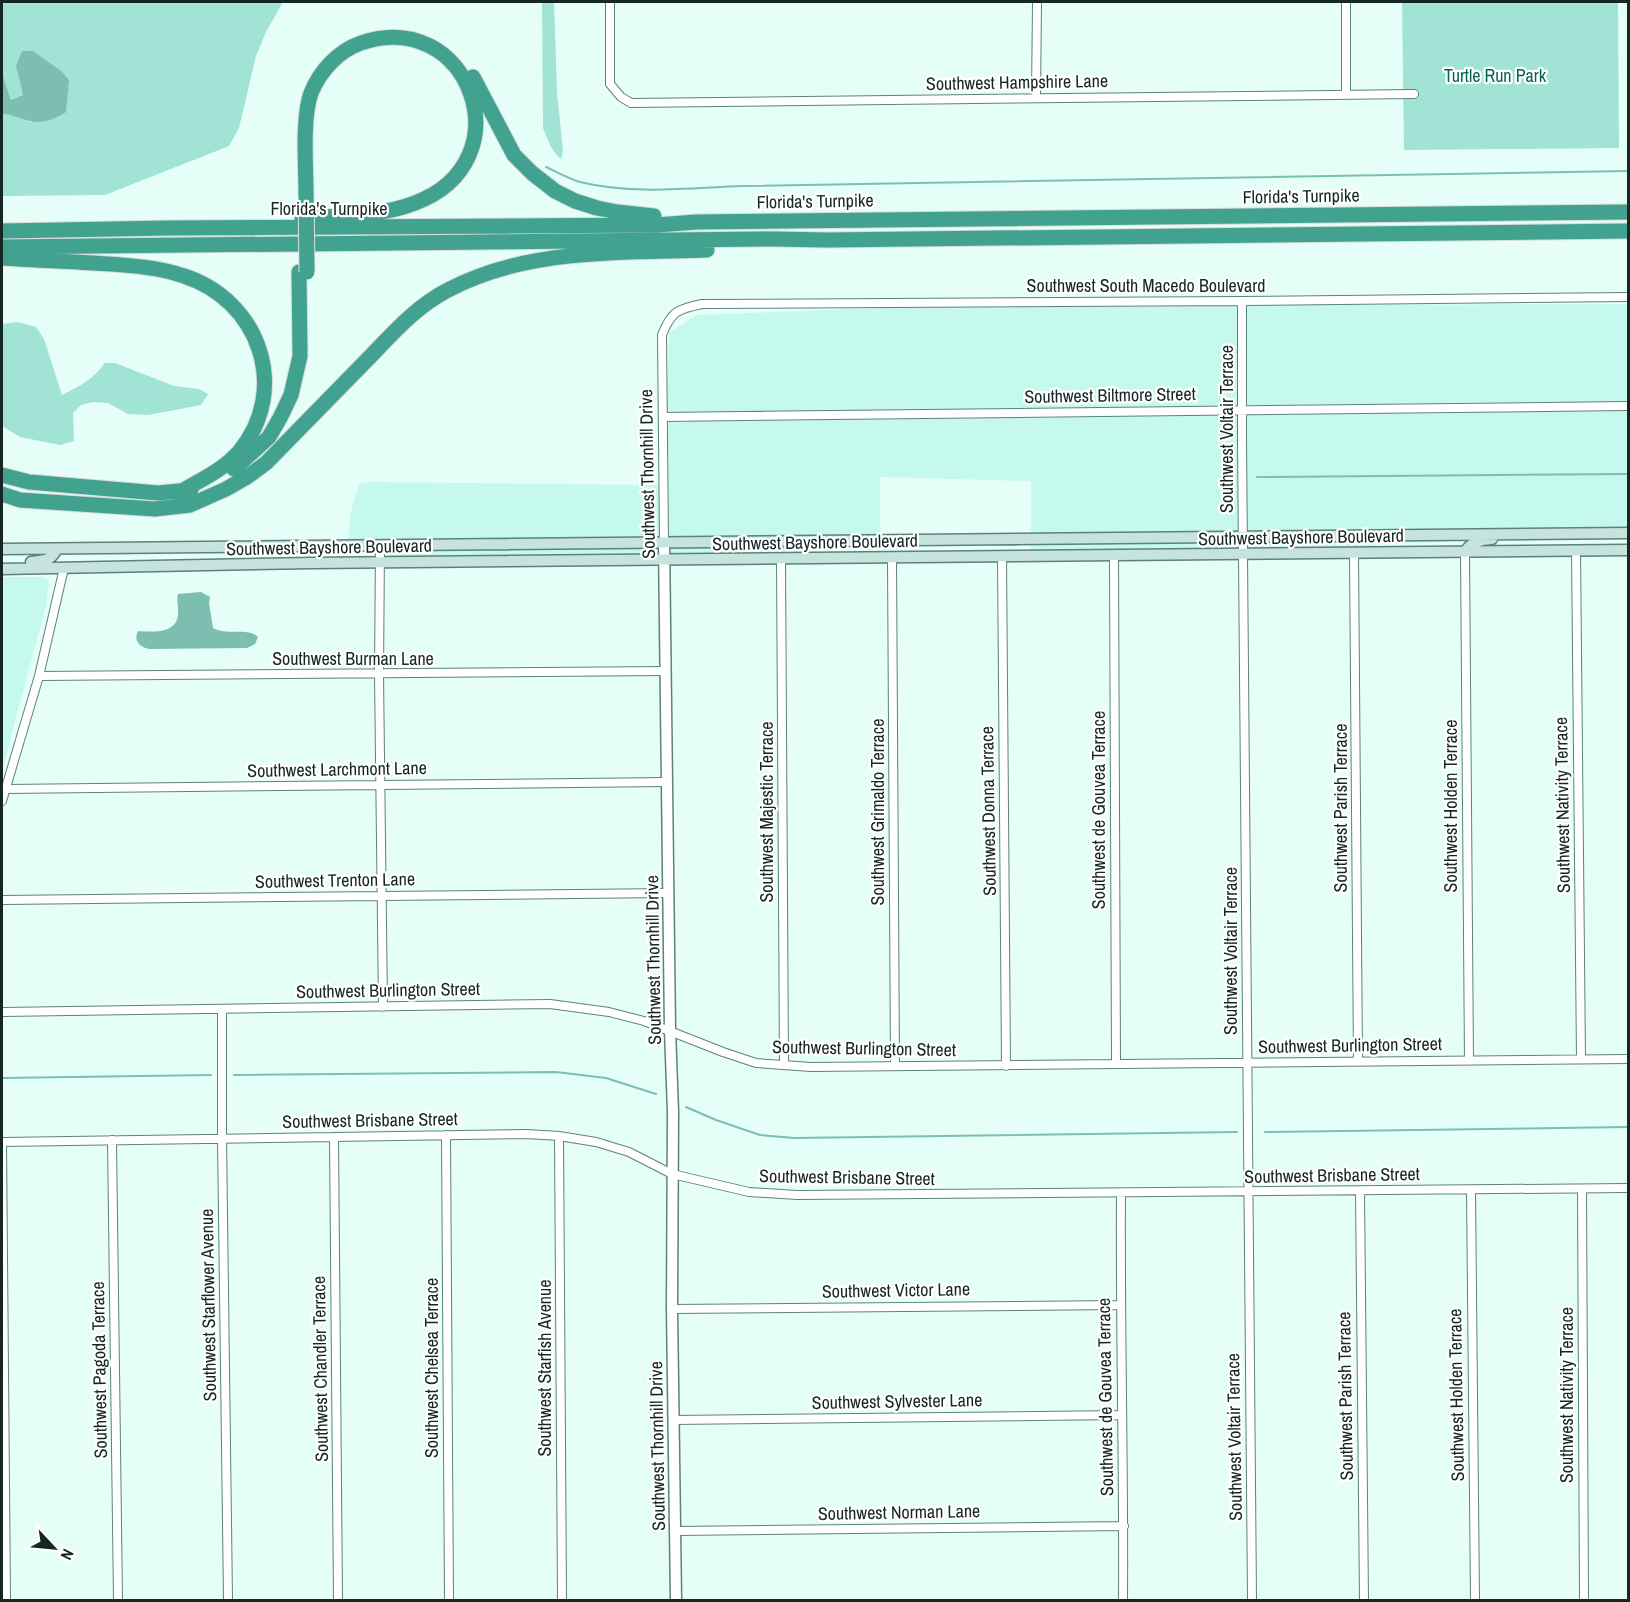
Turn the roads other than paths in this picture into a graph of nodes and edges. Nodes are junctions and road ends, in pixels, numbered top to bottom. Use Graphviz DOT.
graph roads {
  1 [pos="610,2"];
  2 [pos="1037,2"];
  3 [pos="1346,2"];
  4 [pos="1414,94"];
  5 [pos="1346,95"];
  6 [pos="1036,98"];
  7 [pos="301,193"];
  8 [pos="1629,212"];
  9 [pos="696,222"];
  10 [pos="168,228"];
  11 [pos="2,231"];
  12 [pos="1629,231"];
  13 [pos="827,240"];
  14 [pos="2,247"];
  15 [pos="2,258"];
  16 [pos="303,272"];
  17 [pos="1629,297"];
  18 [pos="1242,301"];
  19 [pos="668,319"];
  20 [pos="1629,406"];
  21 [pos="1242,410"];
  22 [pos="663,417"];
  23 [pos="2,475"];
  24 [pos="247,477"];
  25 [pos="182,491"];
  26 [pos="2,494"];
  27 [pos="1629,533"];
  28 [pos="1554,534"];
  29 [pos="1456,535"];
  30 [pos="1243,537"];
  31 [pos="971,539"];
  32 [pos="865,540"];
  33 [pos="664,542"];
  34 [pos="380,546"];
  35 [pos="145,548"];
  36 [pos="2,549"];
  37 [pos="57,549"];
  38 [pos="1575,550"];
  39 [pos="1629,550"];
  40 [pos="1465,552"];
  41 [pos="1354,553"];
  42 [pos="1374,553"];
  43 [pos="1243,554"];
  44 [pos="1114,555"];
  45 [pos="1002,556"];
  46 [pos="892,558"];
  47 [pos="781,559"];
  48 [pos="802,559"];
  49 [pos="665,561"];
  50 [pos="380,562"];
  51 [pos="2,568"];
  52 [pos="64,568"];
  53 [pos="666,671"];
  54 [pos="379,674"];
  55 [pos="39,676"];
  56 [pos="667,782"];
  57 [pos="381,785"];
  58 [pos="6,789"];
  59 [pos="2,801"];
  60 [pos="668,893"];
  61 [pos="382,896"];
  62 [pos="2,900"];
  63 [pos="383,1007"];
  64 [pos="222,1009"];
  65 [pos="2,1012"];
  66 [pos="670,1030"];
  67 [pos="1581,1059"];
  68 [pos="1629,1059"];
  69 [pos="1469,1060"];
  70 [pos="1358,1062"];
  71 [pos="1247,1063"];
  72 [pos="1116,1064"];
  73 [pos="784,1065"];
  74 [pos="895,1065"];
  75 [pos="1006,1066"];
  76 [pos="446,1136"];
  77 [pos="559,1136"];
  78 [pos="222,1137"];
  79 [pos="334,1137"];
  80 [pos="112,1140"];
  81 [pos="2,1142"];
  82 [pos="672,1174"];
  83 [pos="1629,1188"];
  84 [pos="1582,1189"];
  85 [pos="1471,1190"];
  86 [pos="1360,1191"];
  87 [pos="1248,1192"];
  88 [pos="1121,1194"];
  89 [pos="1120,1305"];
  90 [pos="672,1309"];
  91 [pos="1121,1415"];
  92 [pos="673,1420"];
  93 [pos="1124,1526"];
  94 [pos="674,1531"];
  95 [pos="6,1600"];
  96 [pos="118,1600"];
  97 [pos="228,1600"];
  98 [pos="338,1600"];
  99 [pos="449,1600"];
  100 [pos="562,1600"];
  101 [pos="675,1600"];
  102 [pos="1123,1600"];
  103 [pos="1252,1600"];
  104 [pos="1364,1600"];
  105 [pos="1475,1600"];
  106 [pos="1584,1600"];
  1 -- 6 [label="street, Southwest Hampshire Lane"];
  2 -- 6 [label="street"];
  3 -- 5 [label="street"];
  4 -- 5 [label="street, Southwest Hampshire Lane"];
  5 -- 6 [label="street, Southwest Hampshire Lane"];
  7 -- 9 [label="highway"];
  7 -- 10 [label="highway"];
  7 -- 16 [label="highway, bridge"];
  8 -- 9 [label="highway, Florida's Turnpike"];
  9 -- 10 [label="highway, Florida's Turnpike"];
  10 -- 11 [label="highway, Florida's Turnpike"];
  12 -- 13 [label="highway, Florida's Turnpike"];
  13 -- 14 [label="highway, Florida's Turnpike"];
  13 -- 24 [label="highway"];
  15 -- 25 [label="highway"];
  16 -- 24 [label="highway"];
  16 -- 25 [label="highway"];
  17 -- 18 [label="street, Southwest South Macedo Boulevard"];
  18 -- 19 [label="street, Southwest South Macedo Boulevard"];
  18 -- 21 [label="street, Southwest Voltair Terrace"];
  19 -- 22 [label="street, Southwest Thornhill Drive"];
  20 -- 21 [label="street, Southwest Biltmore Street"];
  21 -- 22 [label="street, Southwest Biltmore Street"];
  21 -- 30 [label="street, Southwest Voltair Terrace"];
  22 -- 33 [label="street, Southwest Thornhill Drive"];
  23 -- 25 [label="highway"];
  24 -- 26 [label="highway"];
  27 -- 28 [label="main road, Southwest Bayshore Boulevard"];
  28 -- 29 [label="main road, Southwest Bayshore Boulevard"];
  28 -- 40 [label="main road"];
  29 -- 30 [label="main road, Southwest Bayshore Boulevard"];
  29 -- 42 [label="main road"];
  30 -- 31 [label="main road, Southwest Bayshore Boulevard"];
  30 -- 43 [label="street, Southwest Voltair Terrace"];
  31 -- 32 [label="main road, Southwest Bayshore Boulevard"];
  31 -- 46 [label="main road"];
  32 -- 33 [label="main road, Southwest Bayshore Boulevard"];
  32 -- 48 [label="main road"];
  33 -- 34 [label="main road, Southwest Bayshore Boulevard"];
  33 -- 49 [label="street, Southwest Thornhill Drive"];
  34 -- 35 [label="main road, Southwest Bayshore Boulevard"];
  34 -- 50 [label="street"];
  35 -- 37 [label="main road, Southwest Bayshore Boulevard"];
  35 -- 52 [label="main road"];
  36 -- 37 [label="main road, Southwest Bayshore Boulevard"];
  37 -- 51 [label="main road"];
  38 -- 39 [label="main road, Southwest Bayshore Boulevard"];
  38 -- 40 [label="main road, Southwest Bayshore Boulevard"];
  38 -- 67 [label="street, Southwest Nativity Terrace"];
  40 -- 42 [label="main road, Southwest Bayshore Boulevard"];
  40 -- 69 [label="street, Southwest Holden Terrace"];
  41 -- 42 [label="main road, Southwest Bayshore Boulevard"];
  41 -- 43 [label="main road, Southwest Bayshore Boulevard"];
  41 -- 70 [label="street, Southwest Parish Terrace"];
  43 -- 44 [label="main road, Southwest Bayshore Boulevard"];
  43 -- 71 [label="street, Southwest Voltair Terrace"];
  44 -- 45 [label="main road, Southwest Bayshore Boulevard"];
  44 -- 72 [label="street, Southwest de Gouvea Terrace"];
  45 -- 46 [label="main road, Southwest Bayshore Boulevard"];
  45 -- 75 [label="street, Southwest Donna Terrace"];
  46 -- 48 [label="main road, Southwest Bayshore Boulevard"];
  46 -- 74 [label="street, Southwest Grimaldo Terrace"];
  47 -- 48 [label="main road, Southwest Bayshore Boulevard"];
  47 -- 49 [label="main road, Southwest Bayshore Boulevard"];
  47 -- 73 [label="street, Southwest Majestic Terrace"];
  49 -- 50 [label="main road, Southwest Bayshore Boulevard"];
  49 -- 53 [label="street, Southwest Thornhill Drive"];
  50 -- 52 [label="main road, Southwest Bayshore Boulevard"];
  50 -- 54 [label="street"];
  51 -- 52 [label="main road, Southwest Bayshore Boulevard"];
  52 -- 55 [label="street"];
  53 -- 54 [label="street, Southwest Burman Lane"];
  53 -- 56 [label="street, Southwest Thornhill Drive"];
  54 -- 55 [label="street, Southwest Burman Lane"];
  54 -- 57 [label="street"];
  55 -- 58 [label="street"];
  56 -- 57 [label="street, Southwest Larchmont Lane"];
  56 -- 60 [label="street, Southwest Thornhill Drive"];
  57 -- 58 [label="street, Southwest Larchmont Lane"];
  57 -- 61 [label="street"];
  58 -- 59 [label="street"];
  60 -- 61 [label="street, Southwest Trenton Lane"];
  60 -- 66 [label="street, Southwest Thornhill Drive"];
  61 -- 62 [label="street, Southwest Trenton Lane"];
  61 -- 63 [label="street"];
  63 -- 64 [label="street, Southwest Burlington Street"];
  63 -- 66 [label="street, Southwest Burlington Street"];
  64 -- 65 [label="street, Southwest Burlington Street"];
  64 -- 78 [label="street, Southwest Starflower Avenue"];
  66 -- 73 [label="street, Southwest Burlington Street"];
  66 -- 82 [label="street, Southwest Thornhill Drive"];
  67 -- 68 [label="street, Southwest Burlington Street"];
  67 -- 69 [label="street, Southwest Burlington Street"];
  69 -- 70 [label="street, Southwest Burlington Street"];
  70 -- 71 [label="street, Southwest Burlington Street"];
  71 -- 72 [label="street, Southwest Burlington Street"];
  71 -- 87 [label="street, Southwest Voltair Terrace"];
  72 -- 75 [label="street, Southwest Burlington Street"];
  73 -- 74 [label="street, Southwest Burlington Street"];
  74 -- 75 [label="street, Southwest Burlington Street"];
  76 -- 77 [label="street, Southwest Brisbane Street"];
  76 -- 79 [label="street, Southwest Brisbane Street"];
  76 -- 99 [label="street, Southwest Chelsea Terrace"];
  77 -- 82 [label="street, Southwest Brisbane Street"];
  77 -- 100 [label="street, Southwest Starfish Avenue"];
  78 -- 79 [label="street, Southwest Brisbane Street"];
  78 -- 80 [label="street, Southwest Brisbane Street"];
  78 -- 97 [label="street, Southwest Starflower Avenue"];
  79 -- 98 [label="street, Southwest Chandler Terrace"];
  80 -- 81 [label="street, Southwest Brisbane Street"];
  80 -- 96 [label="street, Southwest Pagoda Terrace"];
  81 -- 95 [label="street"];
  82 -- 88 [label="street, Southwest Brisbane Street"];
  82 -- 90 [label="street, Southwest Thornhill Drive"];
  83 -- 84 [label="street, Southwest Brisbane Street"];
  84 -- 85 [label="street, Southwest Brisbane Street"];
  84 -- 106 [label="street, Southwest Nativity Terrace"];
  85 -- 86 [label="street, Southwest Brisbane Street"];
  85 -- 105 [label="street, Southwest Holden Terrace"];
  86 -- 87 [label="street, Southwest Brisbane Street"];
  86 -- 104 [label="street, Southwest Parish Terrace"];
  87 -- 88 [label="street, Southwest Brisbane Street"];
  87 -- 103 [label="street, Southwest Voltair Terrace"];
  88 -- 89 [label="street, Southwest de Gouvea Terrace"];
  89 -- 90 [label="street, Southwest Victor Lane"];
  89 -- 91 [label="street, Southwest de Gouvea Terrace"];
  90 -- 92 [label="street, Southwest Thornhill Drive"];
  91 -- 92 [label="street, Southwest Sylvester Lane"];
  91 -- 93 [label="street, Southwest de Gouvea Terrace"];
  92 -- 94 [label="street, Southwest Thornhill Drive"];
  93 -- 94 [label="street, Southwest Norman Lane"];
  93 -- 102 [label="street, Southwest de Gouvea Terrace"];
  94 -- 101 [label="street, Southwest Thornhill Drive"];
}
